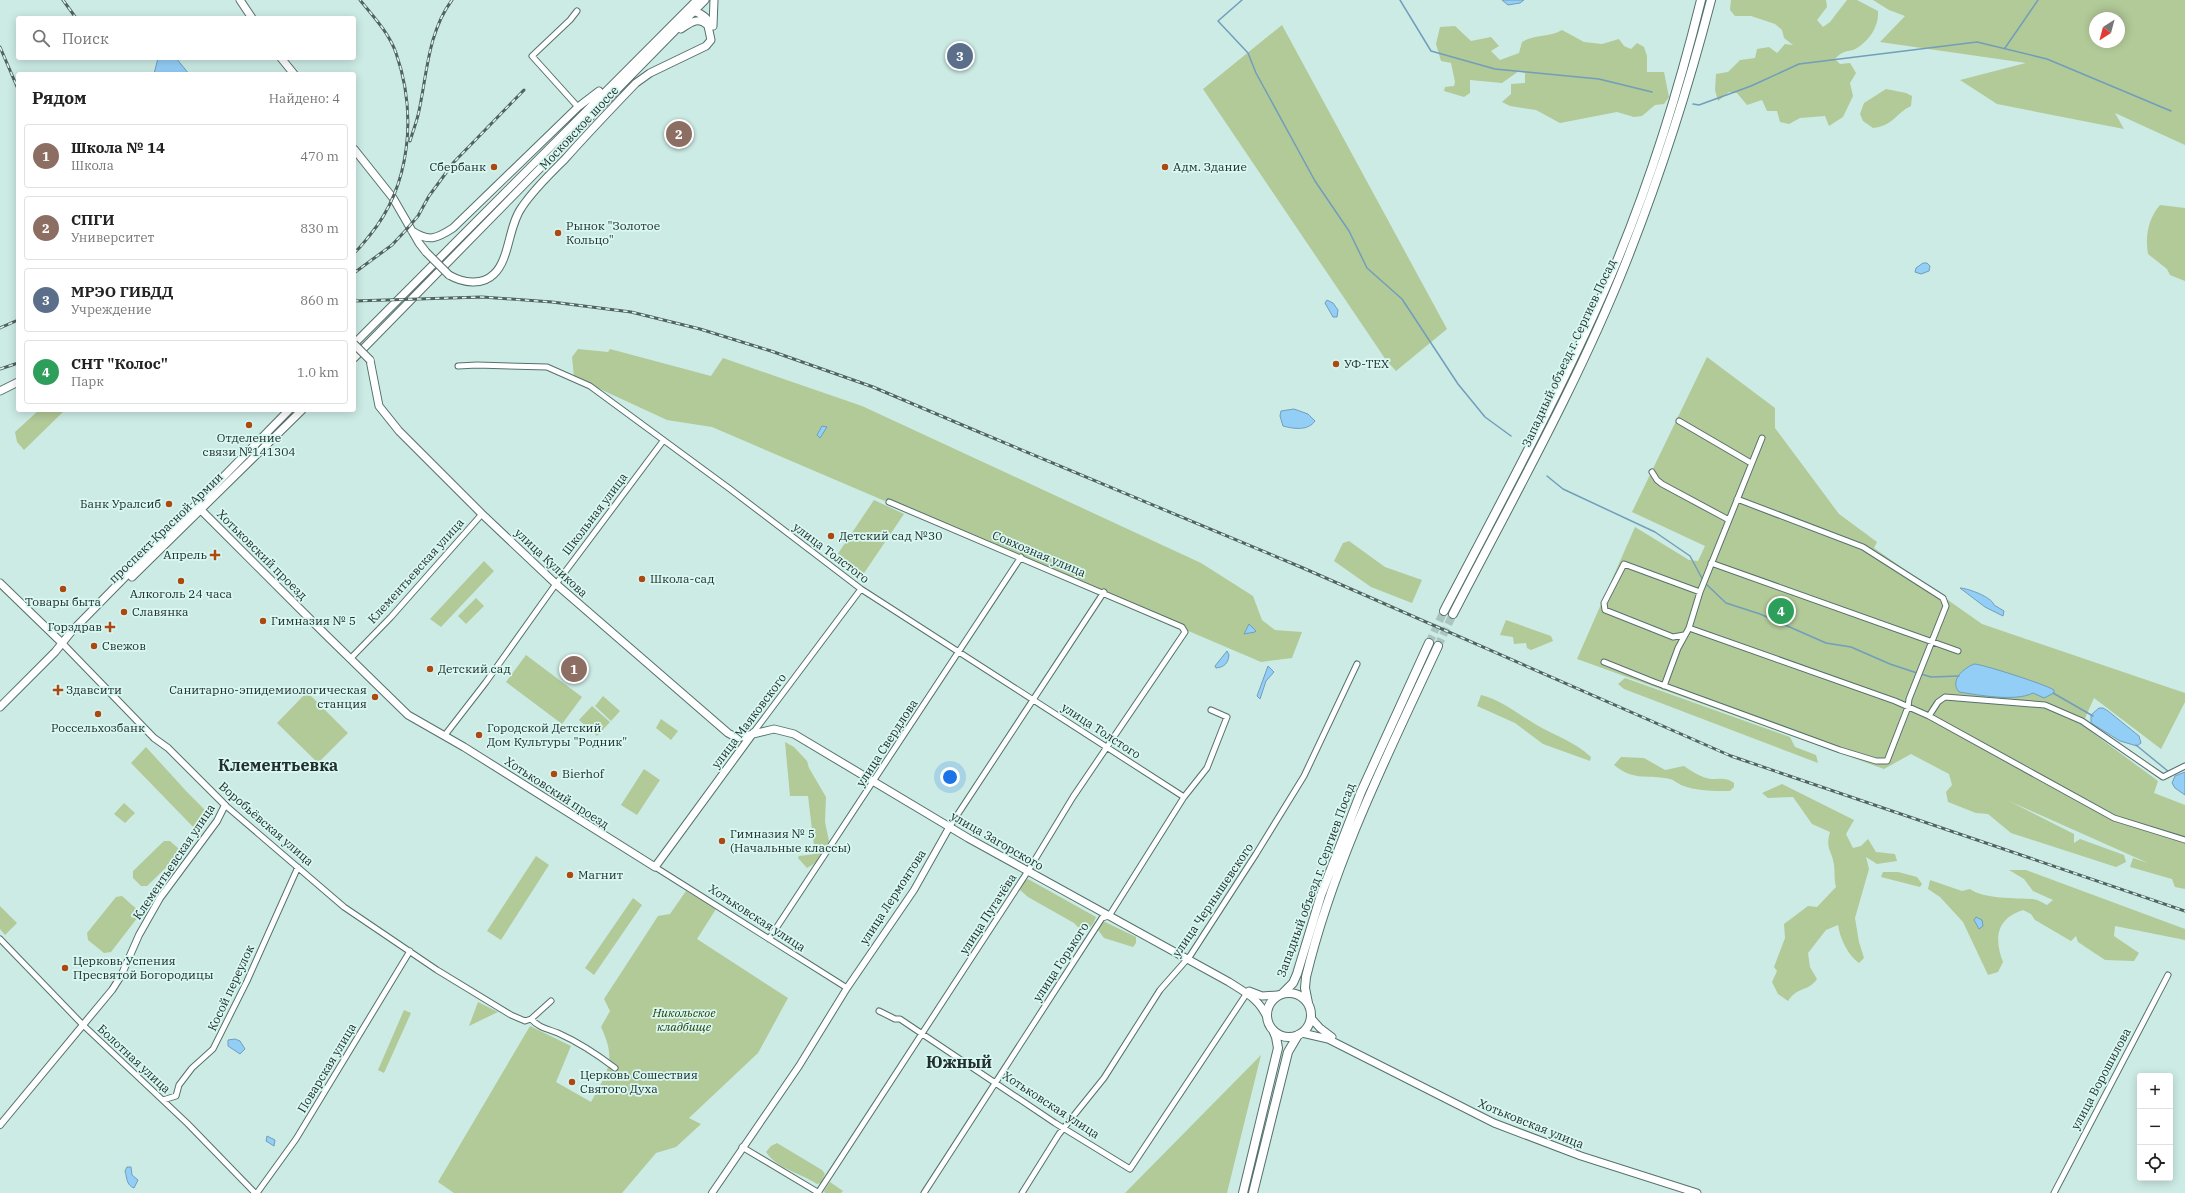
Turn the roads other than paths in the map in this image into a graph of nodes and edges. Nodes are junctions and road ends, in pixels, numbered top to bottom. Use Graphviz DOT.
graph roads {
  1 [pos="240,0"];
  2 [pos="697,0"];
  3 [pos="705,0"];
  4 [pos="714,0"];
  5 [pos="1701,0"];
  6 [pos="1710,0"];
  7 [pos="577,11"];
  8 [pos="690,11"];
  9 [pos="251,16"];
  10 [pos="669,37"];
  11 [pos="711,40"];
  12 [pos="283,60"];
  13 [pos="631,64"];
  14 [pos="292,72"];
  15 [pos="578,107"];
  16 [pos="356,152"];
  17 [pos="412,231"];
  18 [pos="356,342"];
  19 [pos="356,346"];
  20 [pos="356,356"];
  21 [pos="458,366"];
  22 [pos="16,383"];
  23 [pos="0,391"];
  24 [pos="287,412"];
  25 [pos="300,412"];
  26 [pos="1679,421"];
  27 [pos="1762,438"];
  28 [pos="663,441"];
  29 [pos="1751,463"];
  30 [pos="1652,472"];
  31 [pos="1737,499"];
  32 [pos="889,502"];
  33 [pos="201,510"];
  34 [pos="482,514"];
  35 [pos="1729,520"];
  36 [pos="1021,558"];
  37 [pos="1711,563"];
  38 [pos="0,583"];
  39 [pos="556,584"];
  40 [pos="861,589"];
  41 [pos="1104,592"];
  42 [pos="1700,592"];
  43 [pos="1444,611"];
  44 [pos="1453,614"];
  45 [pos="1182,627"];
  46 [pos="1689,628"];
  47 [pos="1684,635"];
  48 [pos="1932,642"];
  49 [pos="62,643"];
  50 [pos="1429,643"];
  51 [pos="1438,646"];
  52 [pos="1958,651"];
  53 [pos="959,652"];
  54 [pos="350,659"];
  55 [pos="1604,662"];
  56 [pos="1357,664"];
  57 [pos="1664,686"];
  58 [pos="1034,700"];
  59 [pos="0,707"];
  60 [pos="1908,707"];
  61 [pos="1211,710"];
  62 [pos="1929,716"];
  63 [pos="753,733"];
  64 [pos="444,735"];
  65 [pos="1109,747"];
  66 [pos="2185,766"];
  67 [pos="874,781"];
  68 [pos="1184,797"];
  69 [pos="225,805"];
  70 [pos="950,826"];
  71 [pos="2185,840"];
  72 [pos="298,867"];
  73 [pos="655,867"];
  74 [pos="1028,871"];
  75 [pos="1109,916"];
  76 [pos="0,939"];
  77 [pos="769,939"];
  78 [pos="410,951"];
  79 [pos="1187,959"];
  80 [pos="2168,975"];
  81 [pos="1229,982"];
  82 [pos="847,988"];
  83 [pos="1247,993"];
  84 [pos="1281,994"];
  85 [pos="551,1000"];
  86 [pos="1308,1003"];
  87 [pos="879,1011"];
  88 [pos="1267,1017"];
  89 [pos="1311,1018"];
  90 [pos="531,1019"];
  91 [pos="82,1024"];
  92 [pos="1273,1030"];
  93 [pos="922,1033"];
  94 [pos="1300,1034"];
  95 [pos="1364,1058"];
  96 [pos="614,1068"];
  97 [pos="997,1083"];
  98 [pos="163,1100"];
  99 [pos="0,1125"];
  100 [pos="1064,1127"];
  101 [pos="742,1146"];
  102 [pos="1678,1190"];
  103 [pos="256,1193"];
  104 [pos="712,1193"];
  105 [pos="819,1193"];
  106 [pos="924,1193"];
  107 [pos="1022,1193"];
  108 [pos="1243,1193"];
  109 [pos="1253,1193"];
  110 [pos="1697,1193"];
  111 [pos="2054,1193"];
  1 -- 9 [label="main road"];
  2 -- 8 [label="main road, Московское шоссе"];
  3 -- 8 [label="main road, Московское шоссе"];
  4 -- 11 [label="main road"];
  5 -- 43 [label="main road, Западный объезд г. Сергиев Посад"];
  6 -- 44 [label="main road, Западный объезд г. Сергиев Посад"];
  7 -- 15 [label="street"];
  8 -- 10 [label="main road, Московское шоссе"];
  8 -- 11 [label="main road"];
  8 -- 13 [label="main road, Московское шоссе"];
  10 -- 11 [label="main road, Московское шоссе"];
  10 -- 20 [label="main road, Московское шоссе"];
  11 -- 17 [label="main road, Московское шоссе, bridge"];
  12 -- 14 [label="main road"];
  13 -- 15 [label="main road"];
  13 -- 18 [label="main road, Московское шоссе"];
  15 -- 17 [label="main road"];
  16 -- 17 [label="main road"];
  19 -- 34 [label="main road, улица Куликова, bridge"];
  21 -- 28 [label="street, улица Толстого"];
  22 -- 23 [label="main road"];
  24 -- 49 [label="main road, проспект Красной Армии"];
  25 -- 33 [label="main road, проспект Красной Армии"];
  26 -- 29 [label="street"];
  27 -- 29 [label="street"];
  28 -- 39 [label="street, Школьная улица"];
  28 -- 40 [label="street, улица Толстого"];
  29 -- 31 [label="street"];
  30 -- 35 [label="street"];
  31 -- 35 [label="street"];
  31 -- 48 [label="street"];
  32 -- 36 [label="street, Совхозная улица"];
  33 -- 49 [label="main road, проспект Красной Армии"];
  33 -- 54 [label="main road, Хотьковский проезд"];
  34 -- 39 [label="main road, улица Куликова"];
  34 -- 54 [label="street, Клементьевская улица"];
  35 -- 37 [label="street"];
  36 -- 41 [label="street, Совхозная улица"];
  36 -- 53 [label="street, улица Свердлова"];
  37 -- 42 [label="street"];
  37 -- 48 [label="street"];
  38 -- 49 [label="main road, Воробьёвская улица"];
  39 -- 63 [label="main road, улица Куликова"];
  39 -- 64 [label="street, Школьная улица"];
  40 -- 53 [label="street, улица Толстого"];
  40 -- 63 [label="street, улица Маяковского"];
  41 -- 45 [label="street, Совхозная улица"];
  41 -- 58 [label="street, улица Лермонтова"];
  42 -- 46 [label="street"];
  42 -- 47 [label="street"];
  45 -- 65 [label="street, улица Пугачёва"];
  46 -- 47 [label="street"];
  46 -- 60 [label="street"];
  47 -- 57 [label="street"];
  48 -- 52 [label="street"];
  48 -- 60 [label="street"];
  49 -- 59 [label="main road, проспект Красной Армии"];
  49 -- 69 [label="street, Воробьёвская улица"];
  50 -- 84 [label="main road, Западный объезд г. Сергиев Посад"];
  51 -- 86 [label="main road, Западный объезд г. Сергиев Посад"];
  53 -- 58 [label="street, улица Толстого"];
  53 -- 67 [label="street, улица Свердлова"];
  54 -- 64 [label="main road, Хотьковский проезд"];
  55 -- 57 [label="street"];
  56 -- 79 [label="street, улица Чернышевского"];
  57 -- 60 [label="street"];
  58 -- 65 [label="street, улица Толстого"];
  58 -- 70 [label="street, улица Лермонтова"];
  60 -- 62 [label="street"];
  61 -- 68 [label="street, улица Горького"];
  62 -- 66 [label="street"];
  62 -- 71 [label="street"];
  63 -- 67 [label="main road, улица Загорского"];
  63 -- 73 [label="main road, улица Маяковского"];
  64 -- 73 [label="main road, Хотьковский проезд"];
  65 -- 68 [label="street, улица Толстого"];
  65 -- 74 [label="street, улица Пугачёва"];
  67 -- 70 [label="main road, улица Загорского"];
  67 -- 77 [label="street, улица Свердлова"];
  68 -- 75 [label="street, улица Горького"];
  69 -- 72 [label="street, Воробьёвская улица"];
  69 -- 91 [label="street, Клементьевская улица"];
  70 -- 74 [label="main road, улица Загорского"];
  70 -- 82 [label="street, улица Лермонтова"];
  72 -- 78 [label="street, Воробьёвская улица"];
  72 -- 98 [label="street, Косой переулок"];
  73 -- 77 [label="street, Хотьковская улица"];
  74 -- 75 [label="main road, улица Загорского"];
  74 -- 93 [label="street, улица Пугачёва"];
  75 -- 79 [label="main road, улица Загорского"];
  75 -- 97 [label="street, улица Горького"];
  76 -- 91 [label="street, Болотная улица"];
  77 -- 82 [label="street, Хотьковская улица"];
  78 -- 90 [label="street, Воробьёвская улица"];
  78 -- 103 [label="street, Поварская улица"];
  79 -- 81 [label="main road, улица Загорского"];
  79 -- 100 [label="street, улица Чернышевского"];
  80 -- 111 [label="street, улица Ворошилова"];
  81 -- 83 [label="main road"];
  81 -- 84 [label="main road"];
  82 -- 101 [label="street, улица Лермонтова"];
  83 -- 88 [label="main road"];
  83 -- 100 [label="street, Хотьковская улица"];
  84 -- 86 [label="main road"];
  84 -- 88 [label="main road"];
  85 -- 90 [label="street"];
  86 -- 89 [label="main road"];
  87 -- 93 [label="street, Хотьковская улица"];
  88 -- 92 [label="main road"];
  89 -- 94 [label="main road"];
  89 -- 95 [label="main road"];
  90 -- 96 [label="street"];
  91 -- 98 [label="street, Болотная улица"];
  91 -- 99 [label="street, Клементьевская улица"];
  92 -- 94 [label="main road"];
  92 -- 108 [label="main road"];
  93 -- 97 [label="street, Хотьковская улица"];
  93 -- 105 [label="street, улица Пугачёва"];
  94 -- 95 [label="main road"];
  94 -- 109 [label="main road"];
  95 -- 102 [label="main road, Хотьковская улица"];
  97 -- 100 [label="street, Хотьковская улица"];
  97 -- 106 [label="street, улица Горького"];
  98 -- 103 [label="street, Болотная улица"];
  100 -- 107 [label="street, улица Чернышевского"];
  101 -- 104 [label="street, улица Лермонтова"];
  101 -- 105 [label="street"];
  102 -- 110 [label="main road, Хотьковская улица"];
}
